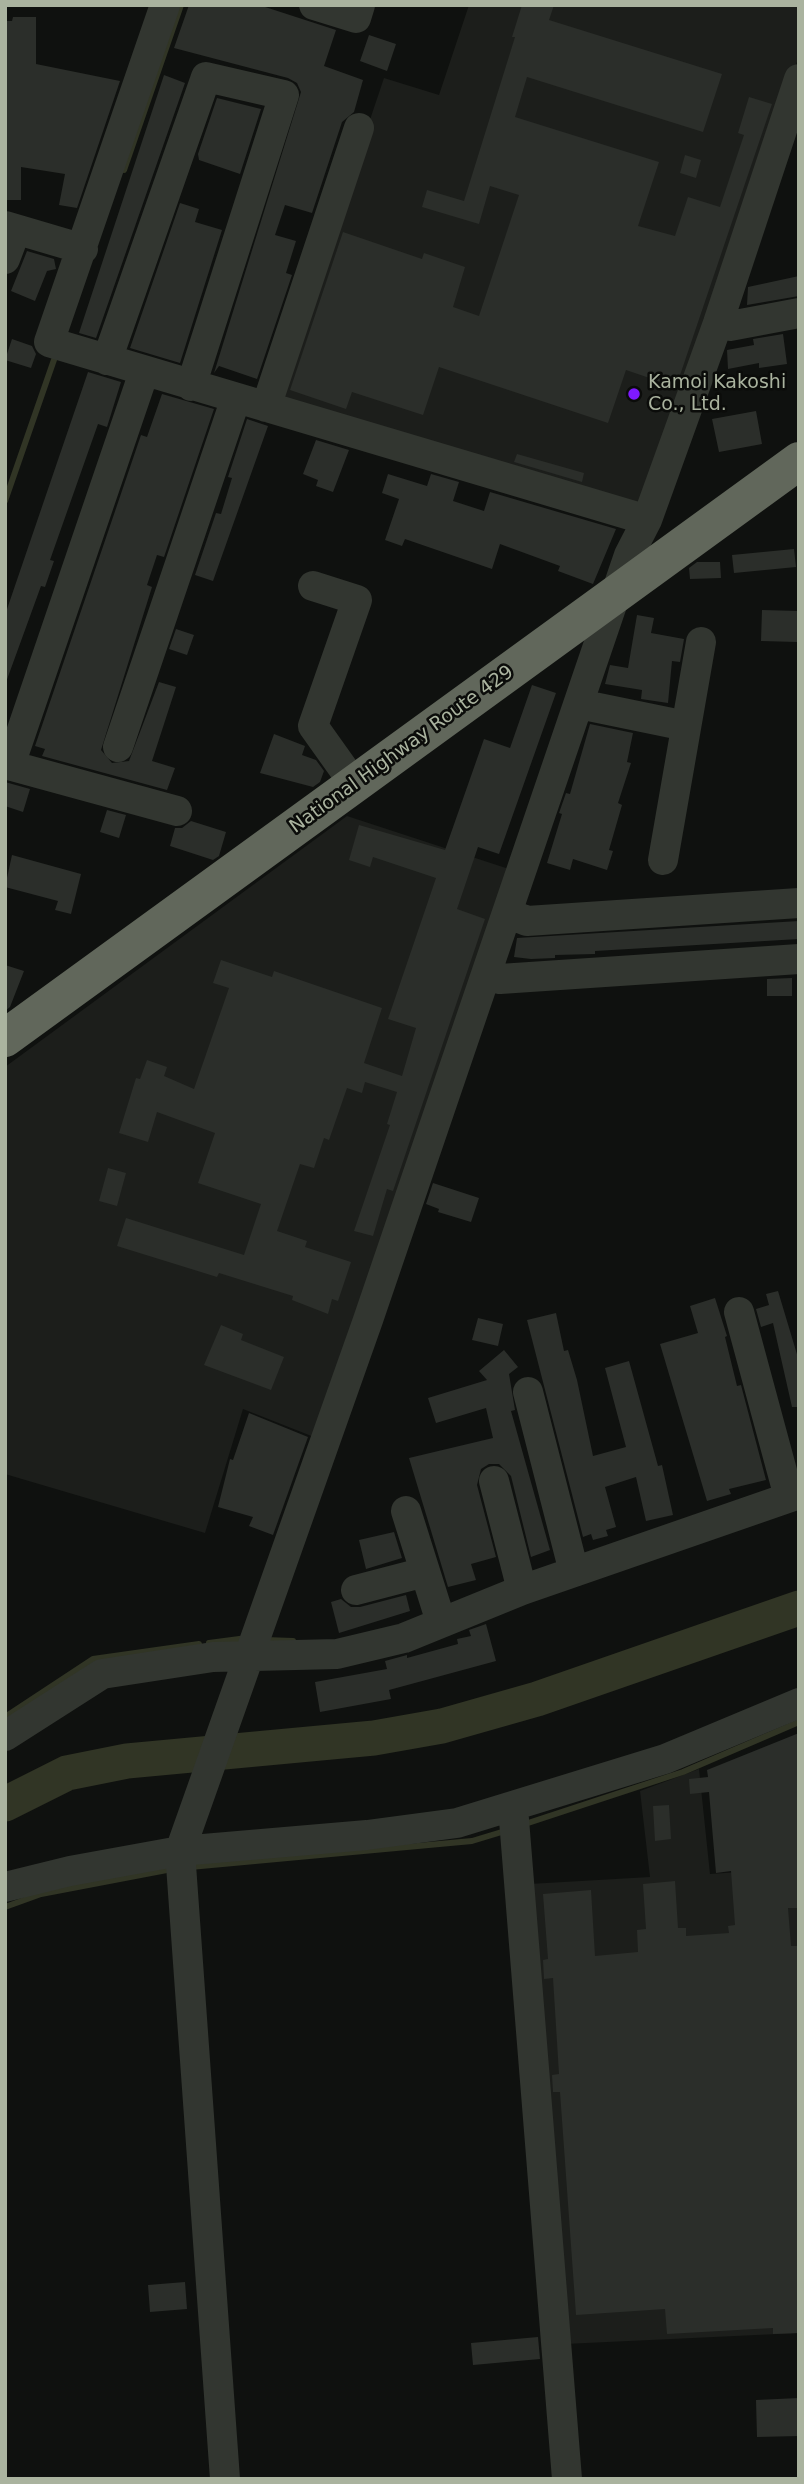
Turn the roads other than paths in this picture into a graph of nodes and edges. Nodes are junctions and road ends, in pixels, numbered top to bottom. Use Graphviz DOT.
graph roads {
  1 [pos="165,5"];
  2 [pos="314,5"];
  3 [pos="360,5"];
  4 [pos="799,79"];
  5 [pos="359,128"];
  6 [pos="11,228"];
  7 [pos="83,249"];
  8 [pos="5,259"];
  9 [pos="799,313"];
  10 [pos="724,324"];
  11 [pos="107,360"];
  12 [pos="144,372"];
  13 [pos="191,386"];
  14 [pos="236,398"];
  15 [pos="266,407"];
  16 [pos="799,461"];
  17 [pos="647,520"];
  18 [pos="313,586"];
  19 [pos="617,593"];
  20 [pos="701,642"];
  21 [pos="586,706"];
  22 [pos="686,726"];
  23 [pos="118,747"];
  24 [pos="8,764"];
  25 [pos="355,785"];
  26 [pos="177,811"];
  27 [pos="663,860"];
  28 [pos="799,903"];
  29 [pos="513,916"];
  30 [pos="799,959"];
  31 [pos="493,977"];
  32 [pos="5,1038"];
  33 [pos="739,1312"];
  34 [pos="528,1392"];
  35 [pos="494,1481"];
  36 [pos="790,1490"];
  37 [pos="406,1511"];
  38 [pos="572,1563"];
  39 [pos="425,1572"];
  40 [pos="520,1582"];
  41 [pos="356,1590"];
  42 [pos="438,1613"];
  43 [pos="254,1644"];
  44 [pos="799,1703"];
  45 [pos="5,1736"];
  46 [pos="514,1819"];
  47 [pos="181,1862"];
  48 [pos="5,1887"];
  49 [pos="225,2479"];
  50 [pos="567,2479"];
  1 -- 7 [label="street"];
  2 -- 3 [label="street"];
  4 -- 10 [label="street"];
  5 -- 15 [label="street"];
  6 -- 7 [label="street"];
  6 -- 8 [label="street"];
  7 -- 11 [label="street"];
  9 -- 10 [label="street"];
  10 -- 17 [label="street"];
  11 -- 12 [label="street"];
  11 -- 13 [label="street"];
  12 -- 13 [label="street"];
  12 -- 24 [label="street"];
  13 -- 14 [label="street"];
  14 -- 15 [label="street"];
  14 -- 23 [label="street"];
  15 -- 17 [label="street"];
  16 -- 19 [label="highway, National Highway Route 429"];
  17 -- 19 [label="street"];
  18 -- 25 [label="street"];
  19 -- 21 [label="street"];
  19 -- 25 [label="highway, National Highway Route 429"];
  20 -- 22 [label="street"];
  21 -- 22 [label="street"];
  21 -- 29 [label="street"];
  22 -- 27 [label="street"];
  24 -- 26 [label="street"];
  25 -- 32 [label="highway, National Highway Route 429"];
  28 -- 29 [label="street"];
  29 -- 31 [label="street"];
  30 -- 31 [label="street"];
  31 -- 43 [label="street"];
  33 -- 36 [label="street"];
  34 -- 38 [label="street"];
  35 -- 40 [label="street"];
  36 -- 38 [label="street"];
  37 -- 39 [label="street"];
  38 -- 40 [label="street"];
  39 -- 41 [label="street"];
  39 -- 42 [label="street"];
  40 -- 42 [label="street"];
  42 -- 43 [label="street"];
  43 -- 45 [label="street"];
  43 -- 47 [label="street"];
  44 -- 46 [label="street"];
  46 -- 47 [label="street"];
  46 -- 50 [label="street"];
  47 -- 48 [label="street"];
  47 -- 49 [label="street"];
}
